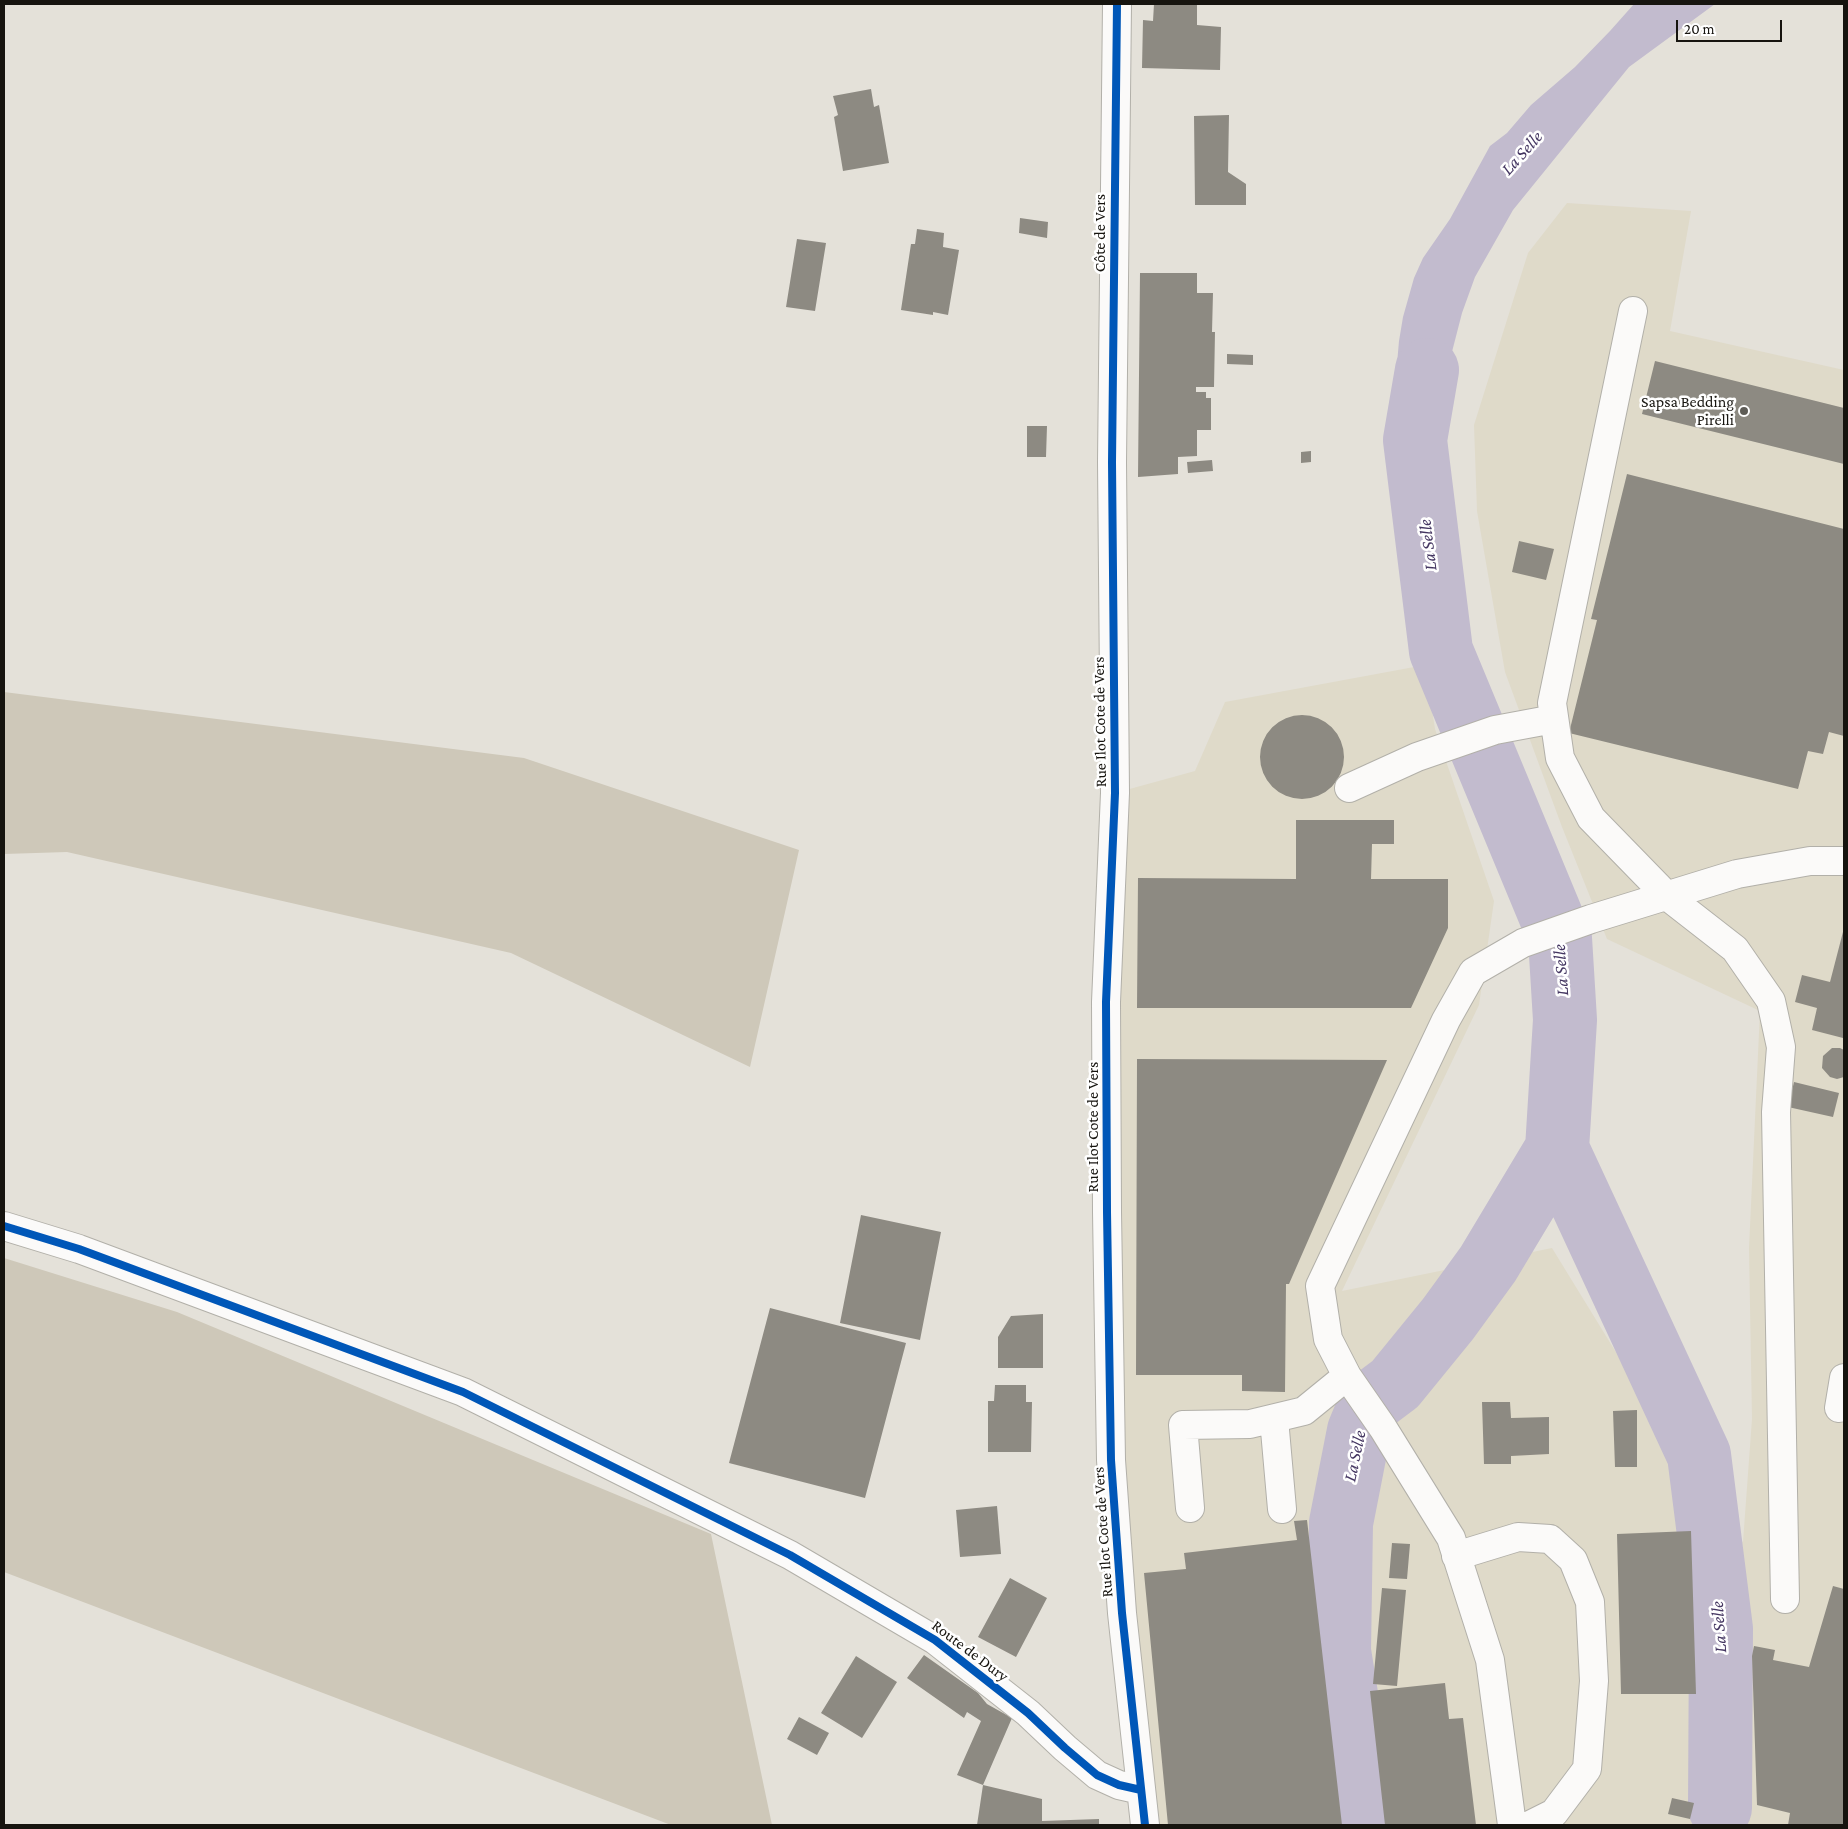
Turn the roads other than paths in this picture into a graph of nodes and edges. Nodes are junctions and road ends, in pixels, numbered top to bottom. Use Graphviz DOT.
graph roads {
  1 [pos="1117,4"];
  2 [pos="1634,310"];
  3 [pos="1112,462"];
  4 [pos="1554,719"];
  5 [pos="1349,788"];
  6 [pos="1844,861"];
  7 [pos="1667,896"];
  8 [pos="4,1226"];
  9 [pos="1844,1378"];
  10 [pos="1351,1382"];
  11 [pos="1839,1408"];
  12 [pos="1274,1419"];
  13 [pos="1190,1508"];
  14 [pos="1282,1509"];
  15 [pos="1456,1556"];
  16 [pos="1785,1599"];
  17 [pos="1141,1790"];
  18 [pos="1145,1825"];
  19 [pos="1512,1825"];
  20 [pos="1530,1825"];
  1 -- 3 [label="street, Côte de Vers"];
  2 -- 4 [label="street"];
  3 -- 17 [label="street, Rue Ilot Cote de Vers"];
  4 -- 5 [label="street"];
  4 -- 7 [label="street"];
  6 -- 7 [label="street"];
  7 -- 10 [label="street"];
  7 -- 16 [label="street"];
  8 -- 17 [label="street, Route de Dury"];
  9 -- 11 [label="street"];
  10 -- 12 [label="street"];
  10 -- 15 [label="street"];
  12 -- 13 [label="street"];
  12 -- 14 [label="street"];
  15 -- 19 [label="street"];
  15 -- 20 [label="street"];
  17 -- 18 [label="street, Rue Ilot Cote de Vers"];
}
